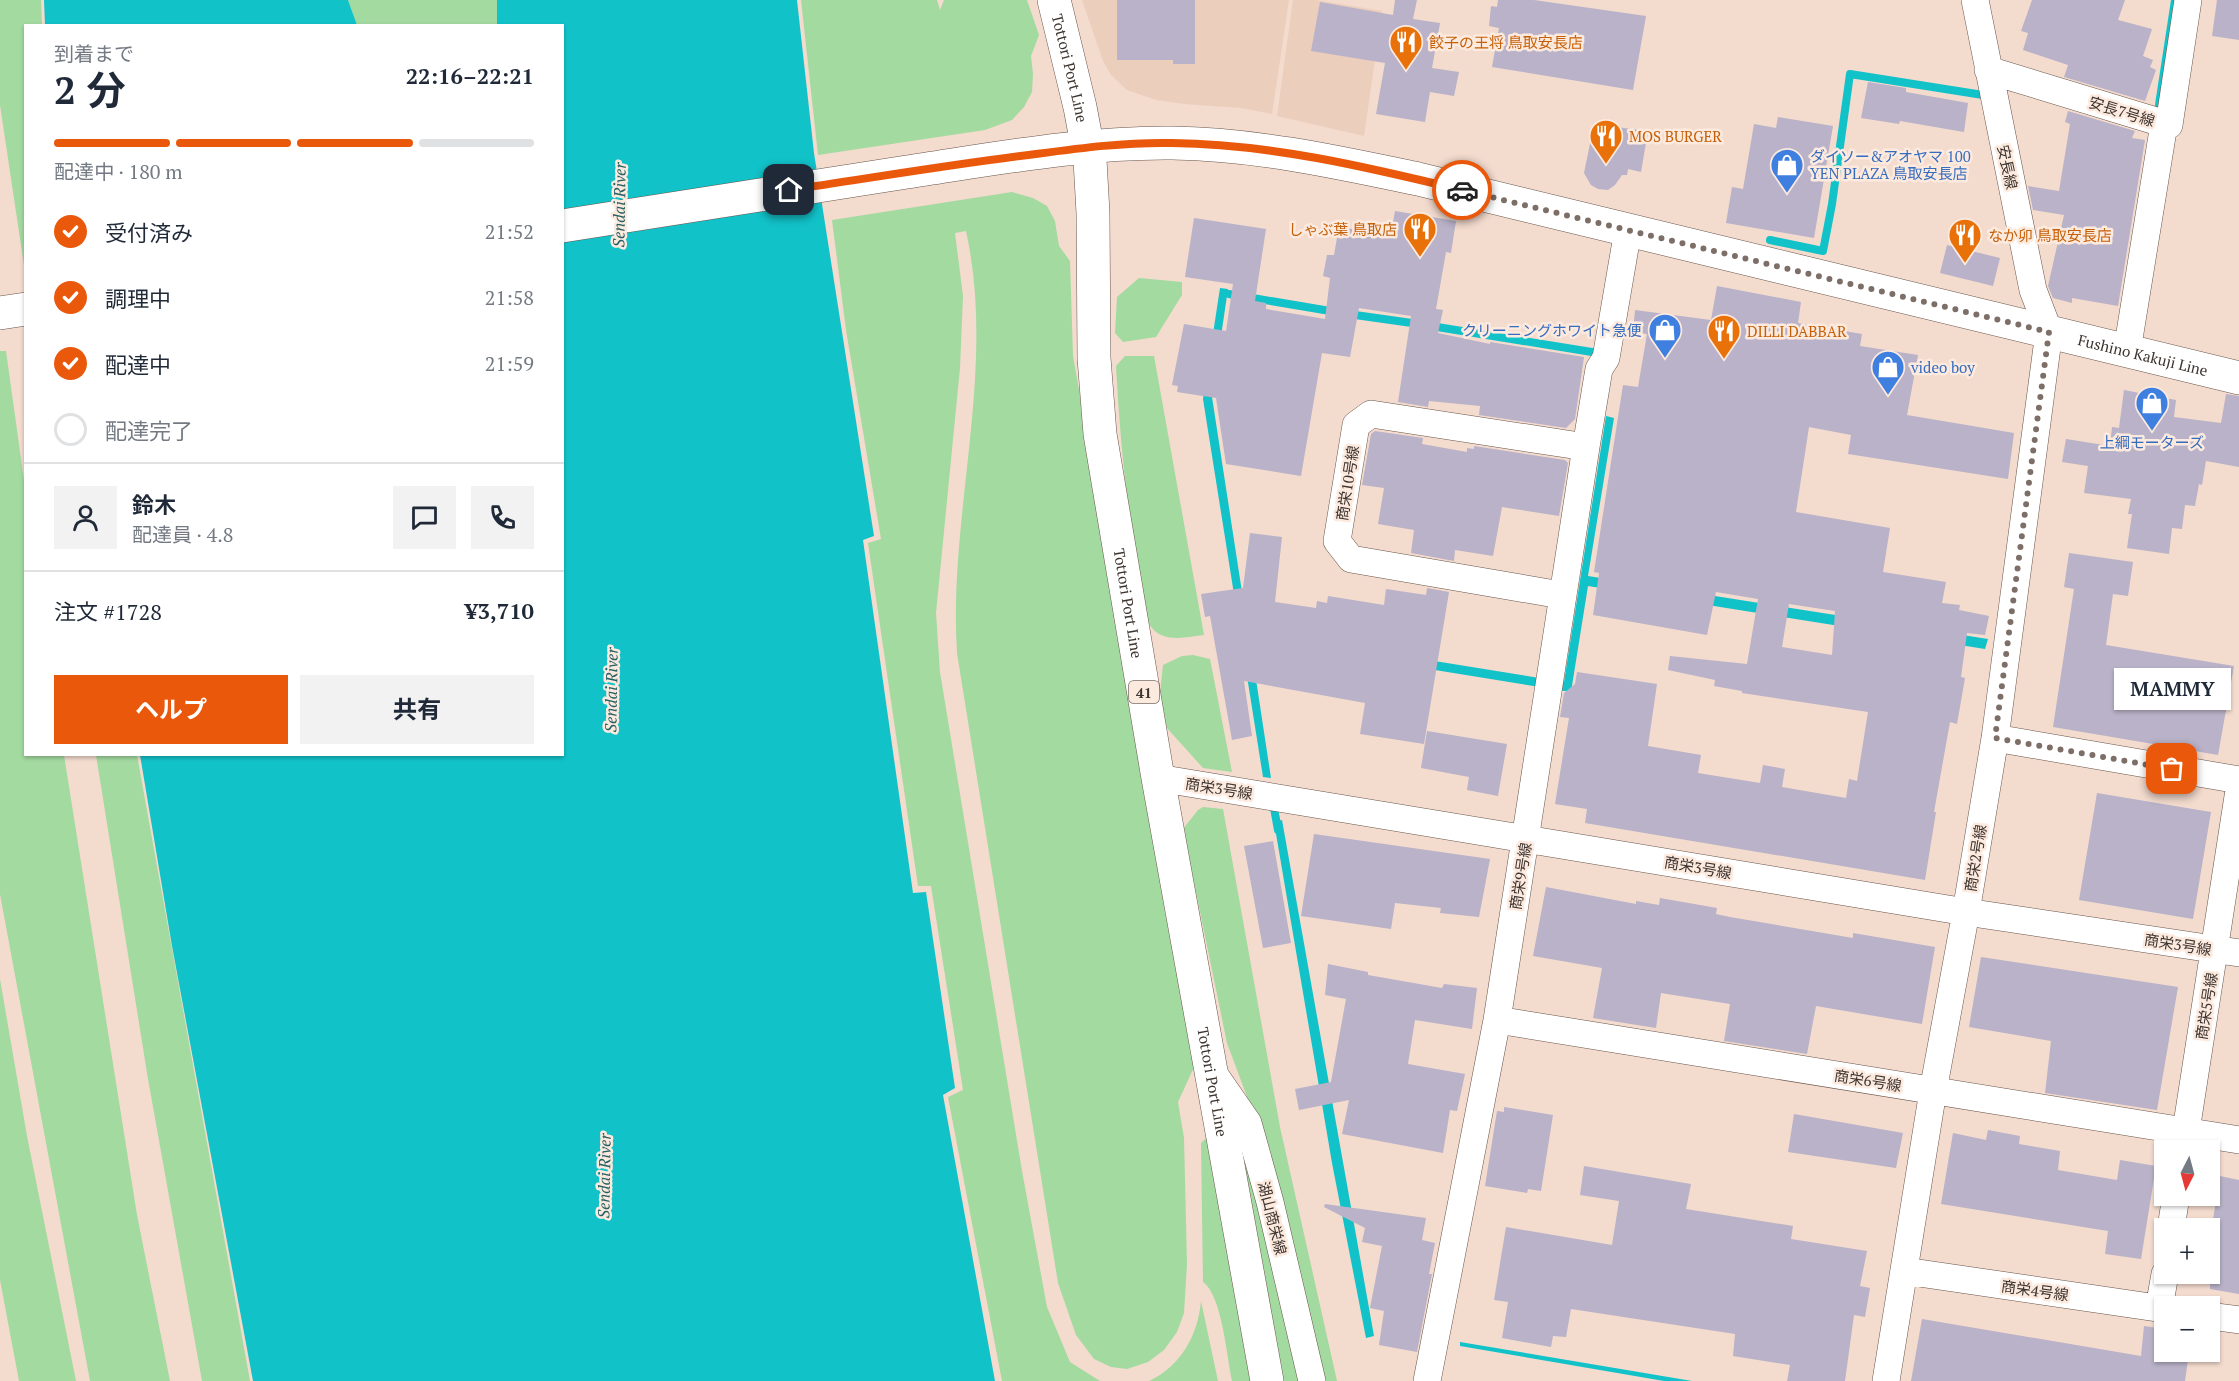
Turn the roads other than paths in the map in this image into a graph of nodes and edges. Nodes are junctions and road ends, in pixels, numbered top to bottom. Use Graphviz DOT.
graph roads {
  1 [pos="1054,0"];
  2 [pos="1975,0"];
  3 [pos="2188,0"];
  4 [pos="1988,70"];
  5 [pos="2164,124"];
  6 [pos="1088,148"];
  7 [pos="564,226"];
  8 [pos="1628,230"];
  9 [pos="24,309"];
  10 [pos="0,313"];
  11 [pos="2049,332"];
  12 [pos="2127,351"];
  13 [pos="2239,378"];
  14 [pos="1586,447"];
  15 [pos="1561,595"];
  16 [pos="1995,738"];
  17 [pos="1158,778"];
  18 [pos="2239,780"];
  19 [pos="2239,790"];
  20 [pos="1527,838"];
  21 [pos="1966,912"];
  22 [pos="2227,952"];
  23 [pos="1497,1020"];
  24 [pos="1209,1067"];
  25 [pos="1934,1091"];
  26 [pos="2180,1140"];
  27 [pos="2185,1140"];
  28 [pos="2220,1140"];
  29 [pos="2239,1140"];
  30 [pos="1905,1271"];
  31 [pos="2154,1307"];
  32 [pos="2220,1317"];
  33 [pos="2239,1320"];
  34 [pos="1267,1381"];
  35 [pos="1312,1381"];
  36 [pos="1427,1381"];
  37 [pos="1886,1381"];
  1 -- 6 [label="main road, Tottori Port Line / 41"];
  2 -- 4 [label="street, 安長線"];
  3 -- 5 [label="street, 安長7号線"];
  4 -- 5 [label="street, 安長7号線"];
  4 -- 11 [label="street, 安長線"];
  5 -- 12 [label="street"];
  6 -- 7 [label="main road, Fushino Kakuji Line"];
  6 -- 8 [label="main road, Fushino Kakuji Line"];
  6 -- 17 [label="main road, Tottori Port Line / 41"];
  8 -- 11 [label="main road, Fushino Kakuji Line"];
  8 -- 14 [label="street, 商栄9号線"];
  9 -- 10 [label="main road"];
  11 -- 12 [label="main road, Fushino Kakuji Line"];
  11 -- 16 [label="street, 商栄2号線"];
  12 -- 13 [label="main road, Fushino Kakuji Line"];
  14 -- 15 [label="street, 商栄9号線"];
  14 -- 15 [label="street, 商栄10号線"];
  15 -- 20 [label="street, 商栄9号線"];
  16 -- 18 [label="street"];
  16 -- 21 [label="street, 商栄2号線"];
  17 -- 20 [label="street, 商栄3号線"];
  17 -- 24 [label="main road, Tottori Port Line / 41"];
  19 -- 22 [label="street, 商栄5号線"];
  20 -- 21 [label="street, 商栄3号線"];
  20 -- 23 [label="street, 商栄9号線"];
  21 -- 22 [label="street, 商栄3号線"];
  21 -- 25 [label="street, 商栄2号線"];
  22 -- 27 [label="street, 商栄5号線"];
  23 -- 25 [label="street, 商栄6号線"];
  23 -- 36 [label="street, 商栄9号線"];
  24 -- 34 [label="main road, Tottori Port Line / 41"];
  24 -- 35 [label="street, 湖山商栄線"];
  25 -- 26 [label="street, 商栄6号線"];
  25 -- 30 [label="street, 商栄2号線"];
  28 -- 29 [label="street, 商栄6号線"];
  30 -- 31 [label="street, 商栄4号線"];
  30 -- 37 [label="street, 商栄2号線"];
  32 -- 33 [label="street"];
}
